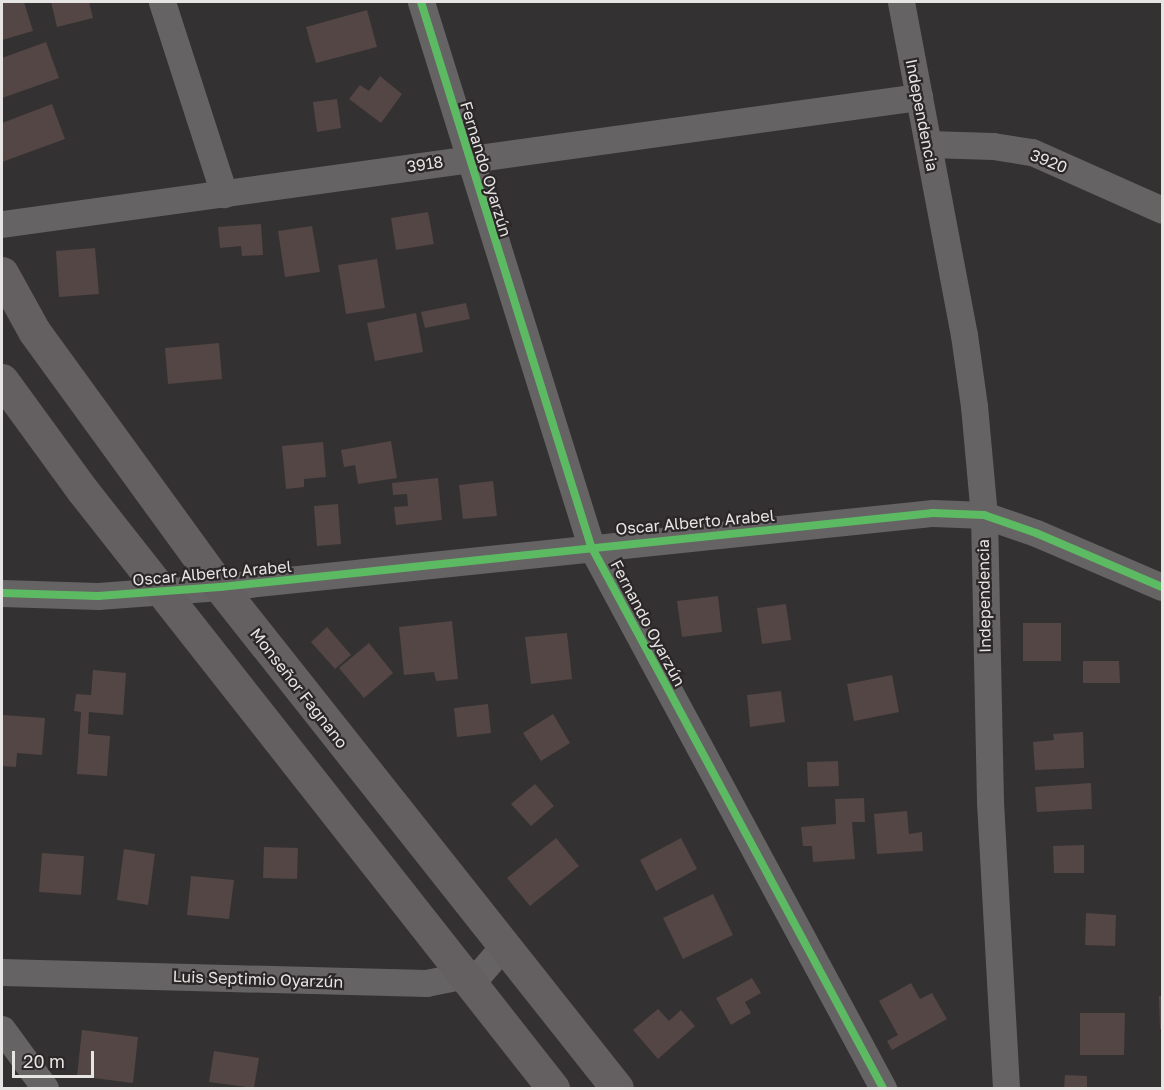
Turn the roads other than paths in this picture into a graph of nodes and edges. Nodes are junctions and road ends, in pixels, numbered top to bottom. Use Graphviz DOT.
graph roads {
  1 [pos="162,2"];
  2 [pos="421,2"];
  3 [pos="901,2"];
  4 [pos="919,97"];
  5 [pos="928,144"];
  6 [pos="468,158"];
  7 [pos="224,194"];
  8 [pos="1162,210"];
  9 [pos="2,224"];
  10 [pos="2,273"];
  11 [pos="2,380"];
  12 [pos="984,515"];
  13 [pos="591,546"];
  14 [pos="220,587"];
  15 [pos="1162,587"];
  16 [pos="162,592"];
  17 [pos="2,593"];
  18 [pos="503,947"];
  19 [pos="2,972"];
  20 [pos="463,976"];
  21 [pos="2,1029"];
  22 [pos="45,1089"];
  23 [pos="553,1089"];
  24 [pos="617,1089"];
  25 [pos="883,1089"];
  26 [pos="1006,1089"];
  1 -- 7 [label="street"];
  2 -- 6 [label="street, Fernando Oyarzún"];
  3 -- 4 [label="street, Independencia"];
  4 -- 5 [label="street, Independencia"];
  4 -- 6 [label="street, 3918"];
  5 -- 8 [label="street, 3920"];
  5 -- 12 [label="street, Independencia"];
  6 -- 7 [label="street, 3918"];
  6 -- 13 [label="street, Fernando Oyarzún"];
  7 -- 9 [label="street, 3918"];
  10 -- 14 [label="street, Monseñor Fagnano"];
  11 -- 16 [label="street"];
  12 -- 13 [label="street, Oscar Alberto Arabel"];
  12 -- 15 [label="street, Oscar Alberto Arabel"];
  12 -- 26 [label="street, Independencia"];
  13 -- 14 [label="street, Oscar Alberto Arabel"];
  13 -- 25 [label="street, Fernando Oyarzún"];
  14 -- 16 [label="street, Oscar Alberto Arabel"];
  14 -- 18 [label="street, Monseñor Fagnano"];
  16 -- 17 [label="street, Oscar Alberto Arabel"];
  16 -- 20 [label="street"];
  18 -- 20 [label="street, Luis Septimio Oyarzún"];
  18 -- 24 [label="street, Monseñor Fagnano"];
  19 -- 20 [label="street, Luis Septimio Oyarzún"];
  20 -- 23 [label="street"];
  21 -- 22 [label="street"];
}
